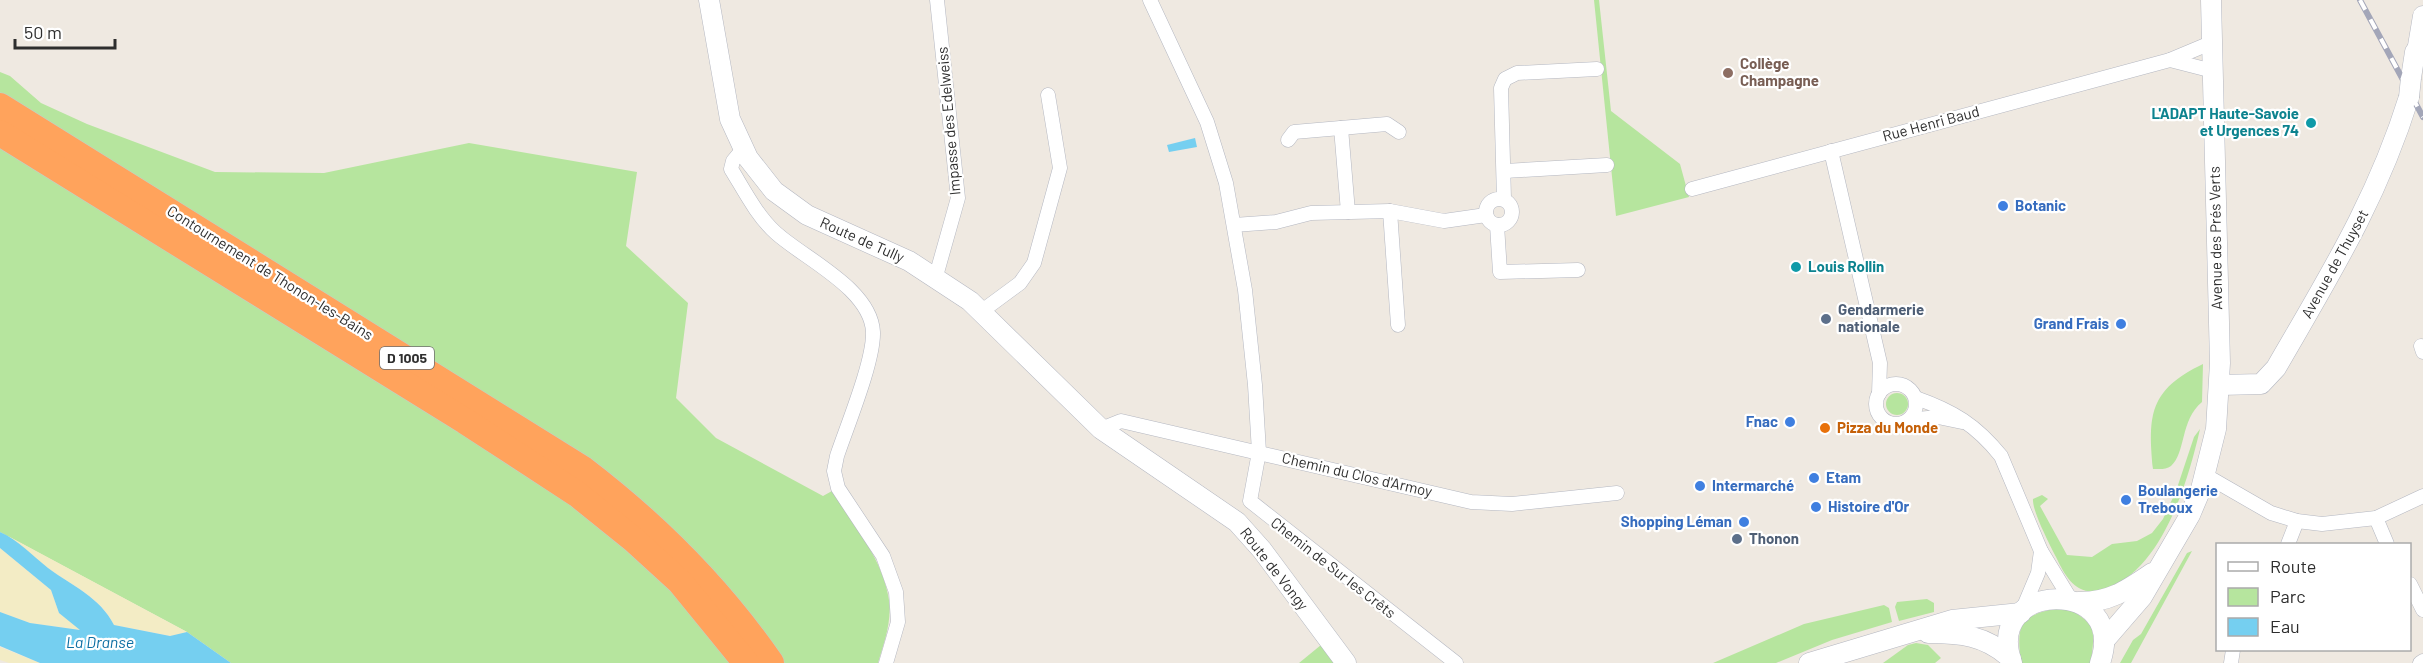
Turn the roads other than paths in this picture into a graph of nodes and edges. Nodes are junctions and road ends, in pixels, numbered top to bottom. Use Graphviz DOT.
graph roads {
  1 [pos="709,0"];
  2 [pos="937,0"];
  3 [pos="1150,0"];
  4 [pos="2211,0"];
  5 [pos="2423,16"];
  6 [pos="2213,42"];
  7 [pos="2170,60"];
  8 [pos="1597,69"];
  9 [pos="2213,71"];
  10 [pos="2416,75"];
  11 [pos="1048,95"];
  12 [pos="0,106"];
  13 [pos="1341,128"];
  14 [pos="1399,132"];
  15 [pos="0,133"];
  16 [pos="1288,140"];
  17 [pos="743,149"];
  18 [pos="1831,151"];
  19 [pos="1607,165"];
  20 [pos="1505,171"];
  21 [pos="1692,189"];
  22 [pos="1504,199"];
  23 [pos="1390,211"];
  24 [pos="1348,212"];
  25 [pos="1486,215"];
  26 [pos="1234,225"];
  27 [pos="1497,225"];
  28 [pos="1578,270"];
  29 [pos="936,276"];
  30 [pos="982,311"];
  31 [pos="1398,325"];
  32 [pos="1880,363"];
  33 [pos="1898,384"];
  34 [pos="2220,385"];
  35 [pos="1879,394"];
  36 [pos="1916,398"];
  37 [pos="1908,420"];
  38 [pos="1967,423"];
  39 [pos="1101,429"];
  40 [pos="1259,452"];
  41 [pos="2205,475"];
  42 [pos="1617,493"];
  43 [pos="2423,496"];
  44 [pos="2376,518"];
  45 [pos="2297,521"];
  46 [pos="2288,543"];
  47 [pos="2387,543"];
  48 [pos="2041,551"];
  49 [pos="2154,571"];
  50 [pos="2411,588"];
  51 [pos="2074,601"];
  52 [pos="2423,610"];
  53 [pos="2022,612"];
  54 [pos="1909,634"];
  55 [pos="2104,641"];
  56 [pos="2011,661"];
  57 [pos="746,663"];
  58 [pos="771,663"];
  59 [pos="886,663"];
  60 [pos="1346,663"];
  61 [pos="1456,663"];
  62 [pos="1809,663"];
  63 [pos="2100,663"];
  1 -- 17 [label="street, Route de Tully"];
  2 -- 29 [label="street, Impasse des Edelweiss"];
  3 -- 26 [label="street"];
  4 -- 6 [label="street, Avenue des Prés Verts"];
  5 -- 10 [label="street, Avenue de Thuyset"];
  6 -- 7 [label="street, Rue Henri Baud"];
  6 -- 9 [label="street, Avenue des Prés Verts"];
  7 -- 9 [label="street, Rue Henri Baud"];
  7 -- 18 [label="street, Rue Henri Baud"];
  8 -- 20 [label="street"];
  9 -- 34 [label="street, Avenue des Prés Verts"];
  10 -- 34 [label="street, Avenue de Thuyset"];
  11 -- 30 [label="street"];
  12 -- 58 [label="highway, Contournement de Thonon-les-Bains / D 1005"];
  13 -- 14 [label="street"];
  13 -- 16 [label="street"];
  13 -- 24 [label="street"];
  15 -- 57 [label="highway, Contournement de Thonon-les-Bains / D 1005"];
  17 -- 29 [label="street, Route de Tully"];
  17 -- 59 [label="street"];
  18 -- 21 [label="street, Rue Henri Baud"];
  18 -- 32 [label="street"];
  19 -- 20 [label="street"];
  20 -- 22 [label="street"];
  22 -- 25 [label="street"];
  22 -- 27 [label="street"];
  23 -- 24 [label="street"];
  23 -- 25 [label="street"];
  23 -- 31 [label="street"];
  24 -- 26 [label="street"];
  25 -- 27 [label="street"];
  26 -- 40 [label="street"];
  27 -- 28 [label="street"];
  29 -- 30 [label="street, Route de Tully"];
  30 -- 39 [label="street, Route de Tully"];
  32 -- 33 [label="street"];
  32 -- 35 [label="street"];
  33 -- 35 [label="street"];
  33 -- 36 [label="street"];
  34 -- 41 [label="street, Avenue des Prés Verts"];
  35 -- 37 [label="street"];
  36 -- 37 [label="street"];
  36 -- 38 [label="street"];
  37 -- 38 [label="street"];
  38 -- 48 [label="street"];
  39 -- 40 [label="street, Chemin du Clos d'Armoy"];
  39 -- 60 [label="street, Route de Vongy"];
  40 -- 42 [label="street, Chemin du Clos d'Armoy"];
  40 -- 61 [label="street, Chemin de Sur les Crêts"];
  41 -- 45 [label="street"];
  41 -- 49 [label="street"];
  43 -- 44 [label="street"];
  44 -- 45 [label="street"];
  44 -- 47 [label="street"];
  45 -- 46 [label="street"];
  48 -- 51 [label="street"];
  48 -- 53 [label="street"];
  49 -- 51 [label="street"];
  49 -- 55 [label="street"];
  50 -- 52 [label="street"];
  51 -- 53 [label="street"];
  51 -- 55 [label="street"];
  53 -- 54 [label="street"];
  53 -- 56 [label="street"];
  54 -- 56 [label="street"];
  54 -- 62 [label="street"];
  55 -- 63 [label="street"];
}
